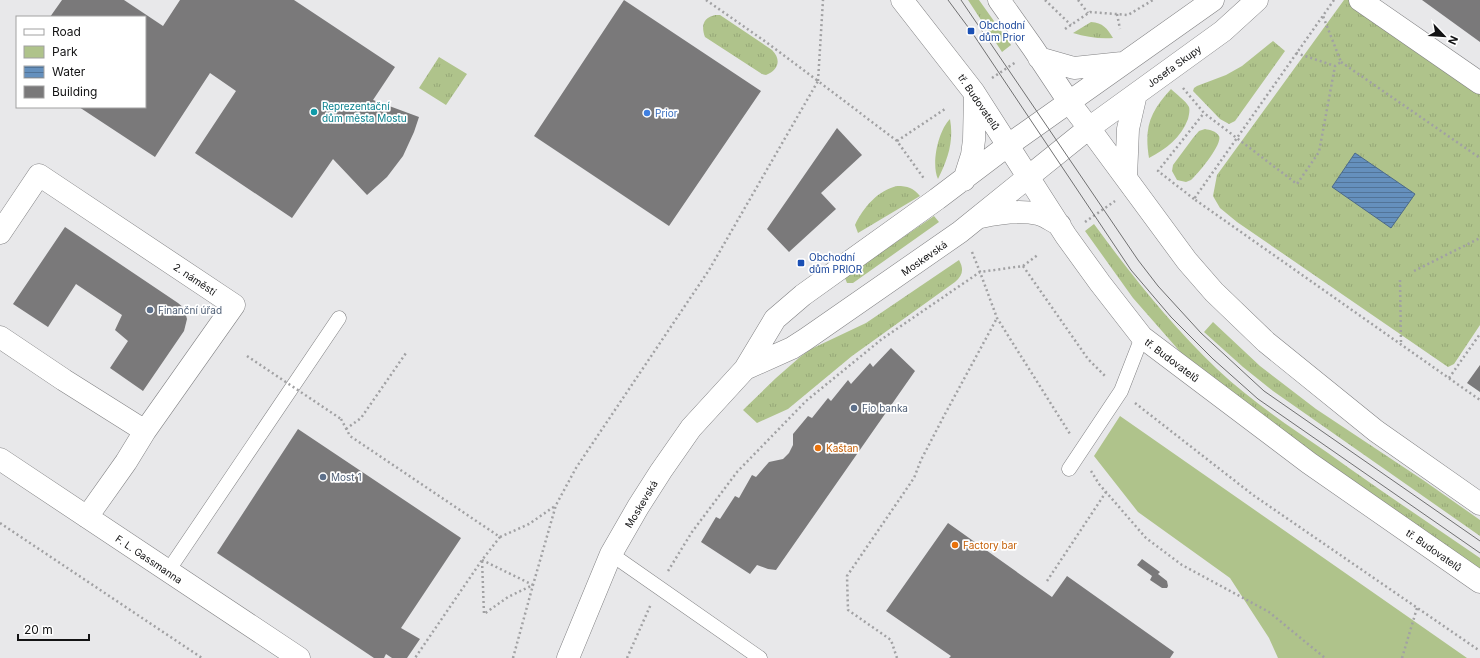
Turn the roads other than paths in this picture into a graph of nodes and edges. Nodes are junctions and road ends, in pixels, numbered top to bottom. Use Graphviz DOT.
graph roads {
  1 [pos="902,0"];
  2 [pos="999,0"];
  3 [pos="1213,0"];
  4 [pos="1257,0"];
  5 [pos="1360,0"];
  6 [pos="1030,58"];
  7 [pos="1125,63"];
  8 [pos="1480,83"];
  9 [pos="982,87"];
  10 [pos="1136,94"];
  11 [pos="1069,102"];
  12 [pos="1090,128"];
  13 [pos="1007,146"];
  14 [pos="1126,177"];
  15 [pos="1029,178"];
  16 [pos="964,180"];
  17 [pos="977,218"];
  18 [pos="1060,225"];
  19 [pos="0,233"];
  20 [pos="339,318"];
  21 [pos="0,337"];
  22 [pos="1142,337"];
  23 [pos="745,369"];
  24 [pos="145,431"];
  25 [pos="0,459"];
  26 [pos="1069,469"];
  27 [pos="1480,504"];
  28 [pos="87,517"];
  29 [pos="611,554"];
  30 [pos="168,571"];
  31 [pos="1480,582"];
  32 [pos="299,658"];
  33 [pos="568,658"];
  34 [pos="760,658"];
  1 -- 9 [label="street, tř. Budovatelů"];
  2 -- 6 [label="street"];
  3 -- 7 [label="street"];
  4 -- 10 [label="street, Josefa Skupy"];
  5 -- 8 [label="street"];
  6 -- 7 [label="street"];
  6 -- 11 [label="street"];
  7 -- 11 [label="street"];
  9 -- 13 [label="street, tř. Budovatelů"];
  9 -- 16 [label="street"];
  10 -- 12 [label="street, Josefa Skupy"];
  10 -- 14 [label="street"];
  11 -- 12 [label="street"];
  11 -- 13 [label="street, Moskevská"];
  12 -- 14 [label="street"];
  12 -- 15 [label="street, Moskevská"];
  13 -- 15 [label="street, tř. Budovatelů"];
  13 -- 16 [label="street, Moskevská"];
  14 -- 27 [label="street"];
  15 -- 17 [label="street, Moskevská"];
  15 -- 18 [label="street, tř. Budovatelů"];
  16 -- 23 [label="street, Moskevská"];
  17 -- 18 [label="street"];
  17 -- 23 [label="street, Moskevská"];
  18 -- 22 [label="street, tř. Budovatelů"];
  19 -- 24 [label="street, 2. náměstí"];
  20 -- 30 [label="lane"];
  21 -- 24 [label="street"];
  22 -- 26 [label="lane"];
  22 -- 31 [label="street, tř. Budovatelů"];
  23 -- 29 [label="street, Moskevská"];
  24 -- 28 [label="street, 2. náměstí"];
  25 -- 28 [label="street, F. L. Gassmanna"];
  28 -- 30 [label="street, F. L. Gassmanna"];
  29 -- 33 [label="street, Moskevská"];
  29 -- 34 [label="lane"];
  30 -- 32 [label="street, F. L. Gassmanna"];
}
